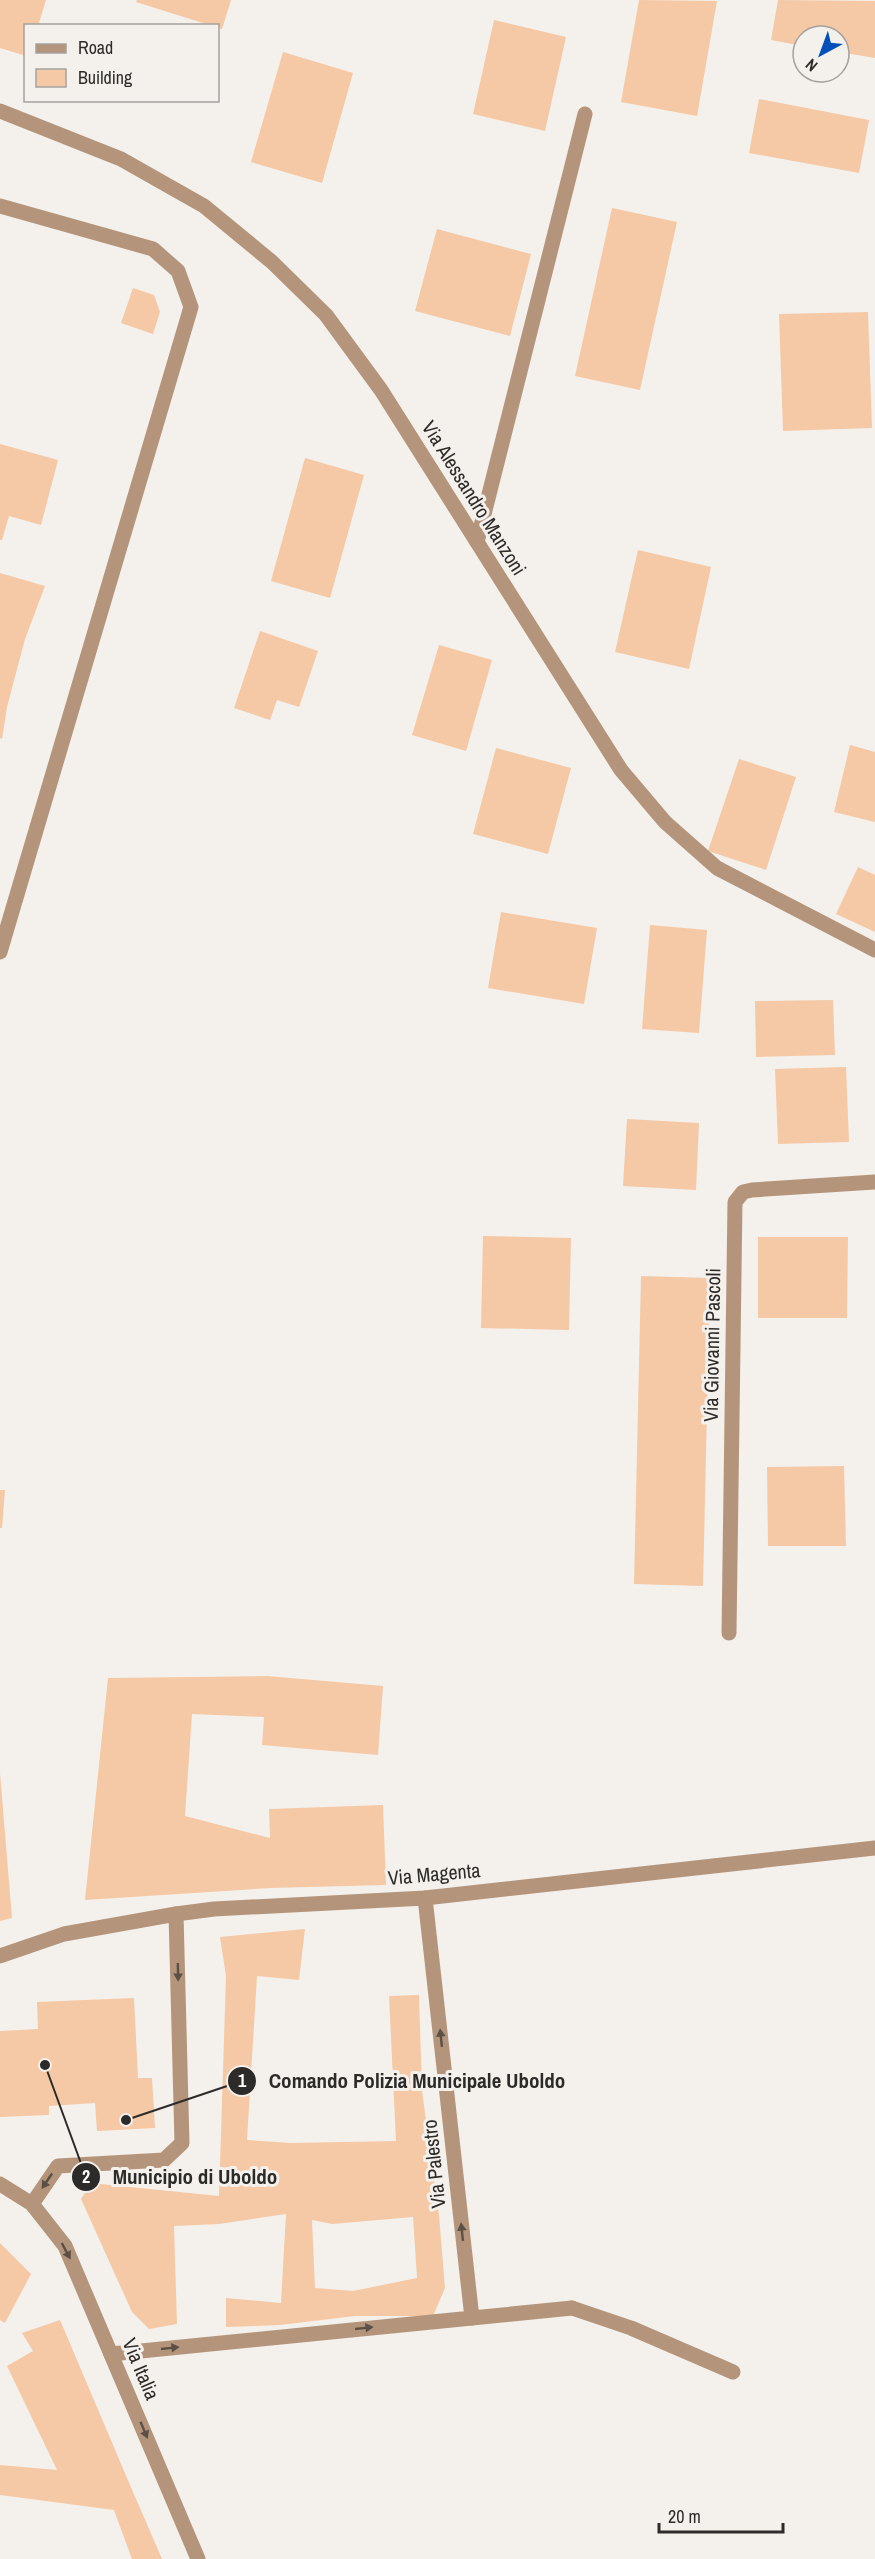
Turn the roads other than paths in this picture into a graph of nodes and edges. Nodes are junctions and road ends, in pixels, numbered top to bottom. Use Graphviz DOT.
graph roads {
  1 [pos="0,111"];
  2 [pos="585,114"];
  3 [pos="0,206"];
  4 [pos="477,542"];
  5 [pos="875,950"];
  6 [pos="0,952"];
  7 [pos="875,1182"];
  8 [pos="729,1633"];
  9 [pos="875,1848"];
  10 [pos="425,1898"];
  11 [pos="176,1914"];
  12 [pos="0,1956"];
  13 [pos="0,2184"];
  14 [pos="32,2204"];
  15 [pos="472,2318"];
  16 [pos="111,2354"];
  17 [pos="733,2372"];
  18 [pos="198,2559"];
  1 -- 4 [label="street, Via Alessandro Manzoni"];
  2 -- 4 [label="street"];
  3 -- 6 [label="street"];
  4 -- 5 [label="street, Via Alessandro Manzoni"];
  7 -- 8 [label="street, Via Giovanni Pascoli"];
  9 -- 10 [label="street, Via Magenta"];
  10 -- 11 [label="street, Via Magenta"];
  15 -- 10 [label="street, Via Palestro, one-way"];
  11 -- 12 [label="street, Via Magenta"];
  11 -- 14 [label="street, one-way"];
  13 -- 14 [label="street, Via Italia"];
  14 -- 16 [label="street, Via Italia, one-way"];
  16 -- 15 [label="street, one-way"];
  15 -- 17 [label="street"];
  16 -- 18 [label="street, Via Italia, one-way"];
}
